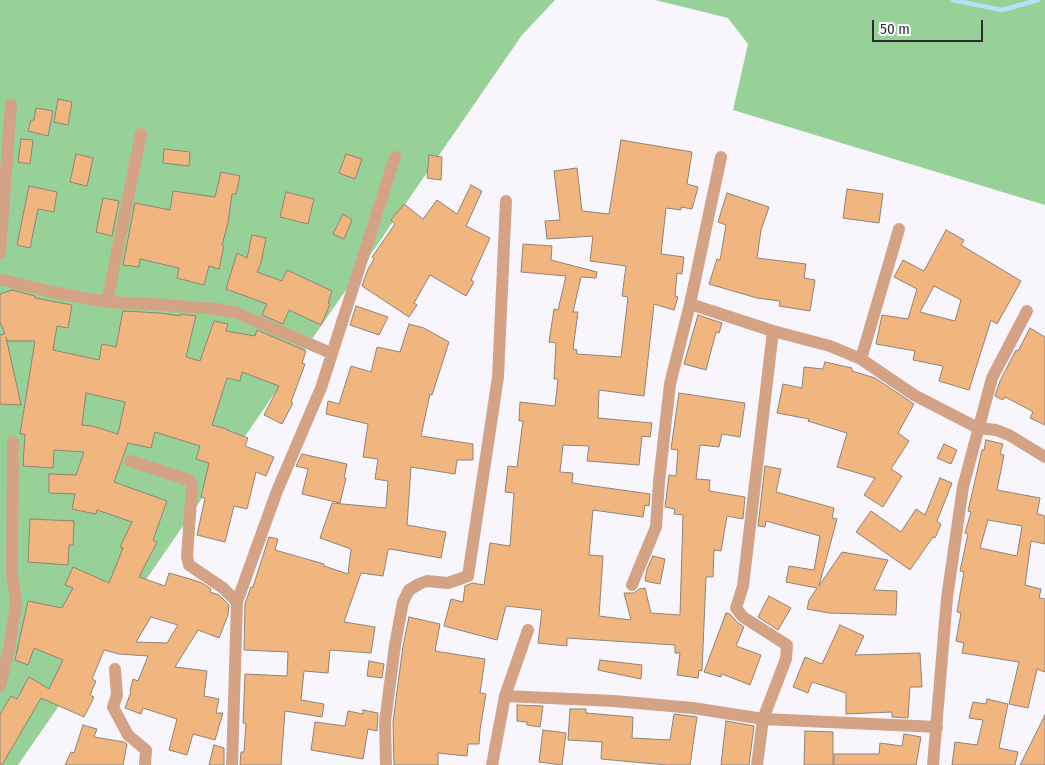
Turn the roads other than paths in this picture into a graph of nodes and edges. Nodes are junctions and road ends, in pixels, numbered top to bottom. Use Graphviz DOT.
graph roads {
  1 [pos="11,105"];
  2 [pos="141,134"];
  3 [pos="721,157"];
  4 [pos="394,158"];
  5 [pos="506,202"];
  6 [pos="899,228"];
  7 [pos="0,253"];
  8 [pos="0,279"];
  9 [pos="107,302"];
  10 [pos="690,304"];
  11 [pos="1027,311"];
  12 [pos="773,331"];
  13 [pos="331,353"];
  14 [pos="861,359"];
  15 [pos="978,428"];
  16 [pos="13,442"];
  17 [pos="1045,457"];
  18 [pos="130,461"];
  19 [pos="0,565"];
  20 [pos="12,574"];
  21 [pos="632,585"];
  22 [pos="238,602"];
  23 [pos="528,630"];
  24 [pos="115,669"];
  25 [pos="0,686"];
  26 [pos="505,696"];
  27 [pos="763,719"];
  28 [pos="937,727"];
  29 [pos="145,765"];
  30 [pos="232,765"];
  31 [pos="386,765"];
  32 [pos="492,765"];
  33 [pos="757,765"];
  34 [pos="933,765"];
  1 -- 7 [label="street"];
  2 -- 9 [label="street"];
  3 -- 10 [label="street"];
  4 -- 13 [label="street"];
  5 -- 31 [label="street"];
  6 -- 14 [label="street"];
  8 -- 9 [label="street"];
  9 -- 13 [label="street"];
  10 -- 12 [label="street"];
  10 -- 21 [label="street"];
  11 -- 15 [label="street"];
  12 -- 14 [label="street"];
  12 -- 27 [label="street"];
  13 -- 22 [label="street"];
  14 -- 15 [label="street"];
  15 -- 17 [label="street"];
  15 -- 28 [label="street"];
  16 -- 20 [label="street"];
  18 -- 22 [label="street"];
  19 -- 20 [label="street"];
  20 -- 25 [label="street"];
  22 -- 30 [label="street"];
  23 -- 26 [label="street"];
  24 -- 29 [label="street"];
  26 -- 27 [label="street"];
  26 -- 32 [label="street"];
  27 -- 28 [label="street"];
  27 -- 33 [label="street"];
  28 -- 34 [label="street"];
}
